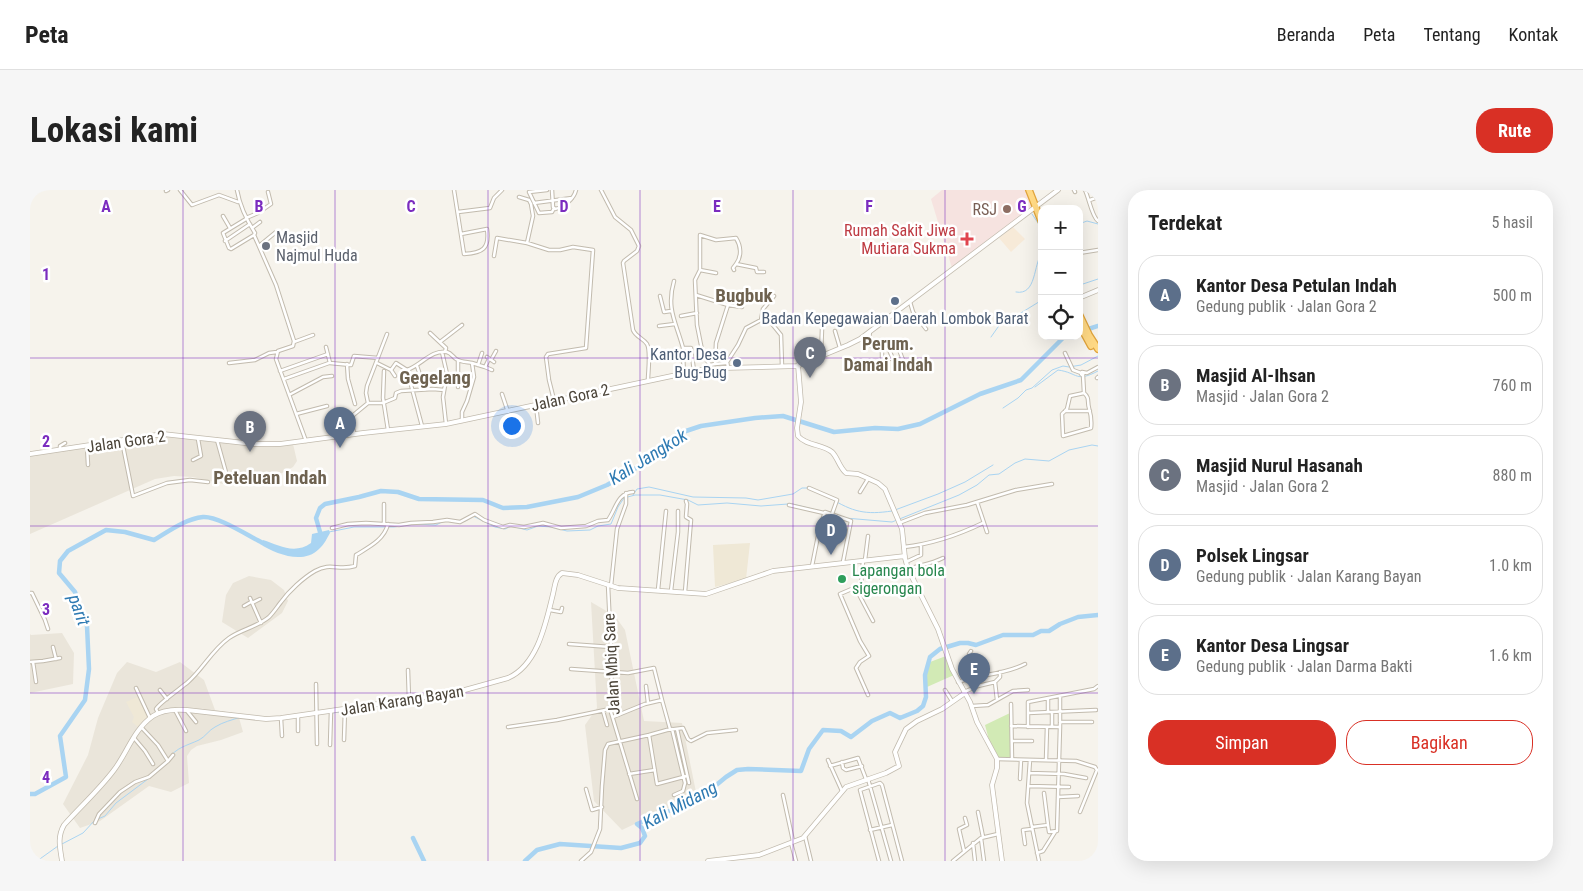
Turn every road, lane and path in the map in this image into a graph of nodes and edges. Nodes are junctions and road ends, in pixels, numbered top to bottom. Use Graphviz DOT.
graph roads {
  1 [pos="180,190"];
  2 [pos="238,190"];
  3 [pos="454,190"];
  4 [pos="502,190"];
  5 [pos="547,190"];
  6 [pos="552,190"];
  7 [pos="576,190"];
  8 [pos="601,190"];
  9 [pos="1030,190"];
  10 [pos="1058,190"];
  11 [pos="1085,190"];
  12 [pos="268,192"];
  13 [pos="519,197"];
  14 [pos="573,197"];
  15 [pos="1098,197"];
  16 [pos="1090,200"];
  17 [pos="553,201"];
  18 [pos="239,202"];
  19 [pos="534,203"];
  20 [pos="1036,207"];
  21 [pos="554,208"];
  22 [pos="1038,210"];
  23 [pos="458,212"];
  24 [pos="1038,212"];
  25 [pos="223,216"];
  26 [pos="246,218"];
  27 [pos="1098,221"];
  28 [pos="260,222"];
  29 [pos="251,226"];
  30 [pos="230,228"];
  31 [pos="276,232"];
  32 [pos="461,234"];
  33 [pos="254,235"];
  34 [pos="225,241"];
  35 [pos="527,243"];
  36 [pos="259,246"];
  37 [pos="1098,250"];
  38 [pos="1083,252"];
  39 [pos="494,256"];
  40 [pos="736,264"];
  41 [pos="700,270"];
  42 [pos="734,270"];
  43 [pos="764,272"];
  44 [pos="716,274"];
  45 [pos="674,281"];
  46 [pos="1098,290"];
  47 [pos="696,295"];
  48 [pos="660,296"];
  49 [pos="774,296"];
  50 [pos="1083,296"];
  51 [pos="670,299"];
  52 [pos="662,302"];
  53 [pos="910,302"];
  54 [pos="728,305"];
  55 [pos="742,307"];
  56 [pos="671,311"];
  57 [pos="697,313"];
  58 [pos="681,316"];
  59 [pos="761,320"];
  60 [pos="676,324"];
  61 [pos="462,325"];
  62 [pos="659,326"];
  63 [pos="1083,326"];
  64 [pos="822,329"];
  65 [pos="926,329"];
  66 [pos="835,331"];
  67 [pos="870,332"];
  68 [pos="430,333"];
  69 [pos="387,334"];
  70 [pos="313,335"];
  71 [pos="1087,336"];
  72 [pos="294,342"];
  73 [pos="440,342"];
  74 [pos="887,345"];
  75 [pos="326,347"];
  76 [pos="882,347"];
  77 [pos="840,348"];
  78 [pos="1098,348"];
  79 [pos="496,351"];
  80 [pos="277,352"];
  81 [pos="444,352"];
  82 [pos="1098,352"];
  83 [pos="482,353"];
  84 [pos="1065,353"];
  85 [pos="328,354"];
  86 [pos="683,356"];
  87 [pos="821,356"];
  88 [pos="378,358"];
  89 [pos="893,359"];
  90 [pos="457,360"];
  91 [pos="330,363"];
  92 [pos="377,363"];
  93 [pos="472,363"];
  94 [pos="229,364"];
  95 [pos="347,364"];
  96 [pos="478,365"];
  97 [pos="727,365"];
  98 [pos="798,365"];
  99 [pos="417,366"];
  100 [pos="715,366"];
  101 [pos="782,366"];
  102 [pos="485,367"];
  103 [pos="1098,367"];
  104 [pos="391,370"];
  105 [pos="407,370"];
  106 [pos="492,370"];
  107 [pos="280,371"];
  108 [pos="384,371"];
  109 [pos="694,371"];
  110 [pos="419,372"];
  111 [pos="684,373"];
  112 [pos="1083,375"];
  113 [pos="332,376"];
  114 [pos="395,376"];
  115 [pos="284,379"];
  116 [pos="648,380"];
  117 [pos="458,387"];
  118 [pos="444,390"];
  119 [pos="414,391"];
  120 [pos="1084,392"];
  121 [pos="502,394"];
  122 [pos="289,395"];
  123 [pos="554,400"];
  124 [pos="368,403"];
  125 [pos="383,403"];
  126 [pos="354,404"];
  127 [pos="536,405"];
  128 [pos="327,406"];
  129 [pos="1064,411"];
  130 [pos="1090,411"];
  131 [pos="508,412"];
  132 [pos="296,414"];
  133 [pos="462,422"];
  134 [pos="538,423"];
  135 [pos="446,424"];
  136 [pos="422,426"];
  137 [pos="388,430"];
  138 [pos="354,434"];
  139 [pos="198,437"];
  140 [pos="217,440"];
  141 [pos="122,441"];
  142 [pos="306,441"];
  143 [pos="64,443"];
  144 [pos="87,446"];
  145 [pos="60,450"];
  146 [pos="30,454"];
  147 [pos="193,460"];
  148 [pos="88,465"];
  149 [pos="227,476"];
  150 [pos="868,478"];
  151 [pos="208,482"];
  152 [pos="1052,484"];
  153 [pos="809,488"];
  154 [pos="633,492"];
  155 [pos="860,492"];
  156 [pos="626,494"];
  157 [pos="686,500"];
  158 [pos="977,502"];
  159 [pos="384,504"];
  160 [pos="789,505"];
  161 [pos="678,510"];
  162 [pos="666,511"];
  163 [pos="833,513"];
  164 [pos="824,514"];
  165 [pos="898,521"];
  166 [pos="983,523"];
  167 [pos="387,525"];
  168 [pos="332,528"];
  169 [pos="987,532"];
  170 [pos="868,536"];
  171 [pos="920,546"];
  172 [pos="904,548"];
  173 [pos="905,556"];
  174 [pos="943,558"];
  175 [pos="864,560"];
  176 [pos="844,562"];
  177 [pos="906,562"];
  178 [pos="812,566"];
  179 [pos="908,568"];
  180 [pos="609,585"];
  181 [pos="855,587"];
  182 [pos="658,590"];
  183 [pos="671,591"];
  184 [pos="30,592"];
  185 [pos="685,592"];
  186 [pos="260,599"];
  187 [pos="251,601"];
  188 [pos="244,606"];
  189 [pos="562,608"];
  190 [pos="549,609"];
  191 [pos="873,621"];
  192 [pos="261,623"];
  193 [pos="48,629"];
  194 [pos="569,644"];
  195 [pos="53,647"];
  196 [pos="611,647"];
  197 [pos="971,651"];
  198 [pos="60,658"];
  199 [pos="56,659"];
  200 [pos="31,662"];
  201 [pos="1025,664"];
  202 [pos="571,669"];
  203 [pos="408,670"];
  204 [pos="612,672"];
  205 [pos="1000,672"];
  206 [pos="976,676"];
  207 [pos="36,682"];
  208 [pos="958,682"];
  209 [pos="995,682"];
  210 [pos="316,684"];
  211 [pos="646,686"];
  212 [pos="1098,686"];
  213 [pos="136,688"];
  214 [pos="160,690"];
  215 [pos="945,690"];
  216 [pos="1028,690"];
  217 [pos="965,693"];
  218 [pos="868,695"];
  219 [pos="1060,697"];
  220 [pos="167,699"];
  221 [pos="1048,699"];
  222 [pos="409,700"];
  223 [pos="662,700"];
  224 [pos="997,700"];
  225 [pos="952,701"];
  226 [pos="648,703"];
  227 [pos="1011,704"];
  228 [pos="972,706"];
  229 [pos="610,709"];
  230 [pos="175,710"];
  231 [pos="187,710"];
  232 [pos="345,710"];
  233 [pos="1060,710"];
  234 [pos="1096,710"];
  235 [pos="331,711"];
  236 [pos="603,711"];
  237 [pos="1050,712"];
  238 [pos="226,713"];
  239 [pos="316,713"];
  240 [pos="1028,713"];
  241 [pos="158,714"];
  242 [pos="298,716"];
  243 [pos="613,717"];
  244 [pos="150,718"];
  245 [pos="281,718"];
  246 [pos="226,720"];
  247 [pos="196,722"];
  248 [pos="1060,722"];
  249 [pos="1092,722"];
  250 [pos="607,725"];
  251 [pos="1011,726"];
  252 [pos="508,727"];
  253 [pos="1028,727"];
  254 [pos="1047,727"];
  255 [pos="1052,727"];
  256 [pos="1060,727"];
  257 [pos="142,728"];
  258 [pos="677,728"];
  259 [pos="671,729"];
  260 [pos="736,730"];
  261 [pos="186,731"];
  262 [pos="298,731"];
  263 [pos="649,735"];
  264 [pos="282,736"];
  265 [pos="134,738"];
  266 [pos="344,740"];
  267 [pos="619,741"];
  268 [pos="1012,741"];
  269 [pos="1032,741"];
  270 [pos="317,744"];
  271 [pos="330,745"];
  272 [pos="173,755"];
  273 [pos="997,759"];
  274 [pos="1012,759"];
  275 [pos="168,760"];
  276 [pos="828,760"];
  277 [pos="1021,760"];
  278 [pos="1030,760"];
  279 [pos="1046,760"];
  280 [pos="1060,761"];
  281 [pos="842,762"];
  282 [pos="153,764"];
  283 [pos="830,766"];
  284 [pos="862,766"];
  285 [pos="655,770"];
  286 [pos="1029,773"];
  287 [pos="630,774"];
  288 [pos="1058,774"];
  289 [pos="685,776"];
  290 [pos="1086,778"];
  291 [pos="867,779"];
  292 [pos="1020,779"];
  293 [pos="688,783"];
  294 [pos="870,786"];
  295 [pos="1029,786"];
  296 [pos="1058,786"];
  297 [pos="1069,787"];
  298 [pos="586,789"];
  299 [pos="842,791"];
  300 [pos="1044,793"];
  301 [pos="674,795"];
  302 [pos="783,795"];
  303 [pos="1078,796"];
  304 [pos="1058,797"];
  305 [pos="636,799"];
  306 [pos="602,808"];
  307 [pos="978,812"];
  308 [pos="1080,812"];
  309 [pos="965,818"];
  310 [pos="95,823"];
  311 [pos="892,825"];
  312 [pos="1048,825"];
  313 [pos="881,827"];
  314 [pos="1032,828"];
  315 [pos="870,830"];
  316 [pos="1055,832"];
  317 [pos="998,834"];
  318 [pos="805,836"];
  319 [pos="982,837"];
  320 [pos="792,842"];
  321 [pos="973,843"];
  322 [pos="1026,844"];
  323 [pos="964,851"];
  324 [pos="1037,853"];
  325 [pos="62,861"];
  326 [pos="582,861"];
  327 [pos="708,861"];
  328 [pos="796,861"];
  329 [pos="811,861"];
  330 [pos="879,861"];
  331 [pos="891,861"];
  332 [pos="902,861"];
  333 [pos="953,861"];
  334 [pos="975,861"];
  335 [pos="984,861"];
  336 [pos="1002,861"];
  337 [pos="1039,861"];
  1 -- 18 [label="street"];
  2 -- 18 [label="street"];
  3 -- 23 [label="street"];
  4 -- 23 [label="street"];
  5 -- 19 [label="street"];
  6 -- 17 [label="street"];
  7 -- 14 [label="street"];
  8 -- 116 [label="street"];
  9 -- 20 [label="highway"];
  10 -- 20 [label="street, Jalan Gora 2"];
  11 -- 16 [label="street"];
  12 -- 26 [label="street"];
  13 -- 35 [label="street"];
  14 -- 17 [label="street"];
  14 -- 21 [label="street"];
  15 -- 16 [label="street"];
  16 -- 27 [label="street"];
  17 -- 19 [label="street"];
  17 -- 21 [label="street"];
  18 -- 26 [label="street"];
  19 -- 21 [label="street"];
  20 -- 22 [label="highway"];
  20 -- 24 [label="highway"];
  20 -- 53 [label="street, Jalan Gora 2"];
  23 -- 32 [label="street"];
  25 -- 30 [label="street"];
  26 -- 29 [label="street"];
  26 -- 30 [label="street"];
  28 -- 29 [label="street"];
  29 -- 33 [label="street"];
  29 -- 34 [label="street"];
  30 -- 34 [label="street"];
  31 -- 36 [label="street"];
  32 -- 32 [label="street"];
  33 -- 34 [label="street"];
  33 -- 36 [label="street"];
  35 -- 39 [label="street"];
  35 -- 123 [label="street"];
  36 -- 72 [label="street"];
  37 -- 38 [label="street"];
  40 -- 41 [label="street"];
  40 -- 42 [label="street"];
  40 -- 43 [label="street"];
  41 -- 44 [label="street"];
  41 -- 47 [label="street"];
  45 -- 51 [label="street"];
  46 -- 50 [label="street"];
  47 -- 54 [label="street"];
  47 -- 57 [label="street"];
  48 -- 52 [label="street"];
  49 -- 59 [label="street"];
  51 -- 52 [label="street"];
  51 -- 56 [label="street"];
  52 -- 56 [label="street"];
  53 -- 65 [label="street"];
  53 -- 67 [label="street, Jalan Gora 2"];
  54 -- 55 [label="street"];
  54 -- 100 [label="street"];
  56 -- 60 [label="street"];
  57 -- 58 [label="street"];
  57 -- 100 [label="street"];
  59 -- 97 [label="street"];
  59 -- 101 [label="street"];
  60 -- 62 [label="street"];
  60 -- 109 [label="street"];
  61 -- 73 [label="street"];
  63 -- 71 [label="highway"];
  64 -- 87 [label="street"];
  66 -- 77 [label="street"];
  67 -- 76 [label="street"];
  67 -- 77 [label="street, Jalan Gora 2"];
  68 -- 73 [label="street"];
  69 -- 88 [label="street"];
  70 -- 72 [label="street"];
  71 -- 78 [label="highway"];
  71 -- 82 [label="highway"];
  72 -- 80 [label="street"];
  73 -- 81 [label="street"];
  74 -- 76 [label="street"];
  74 -- 89 [label="street"];
  74 -- 89 [label="street"];
  75 -- 85 [label="street"];
  76 -- 89 [label="street"];
  77 -- 87 [label="street, Jalan Gora 2"];
  79 -- 102 [label="street"];
  80 -- 94 [label="street"];
  80 -- 107 [label="street"];
  81 -- 90 [label="street"];
  81 -- 99 [label="street"];
  81 -- 118 [label="street"];
  83 -- 96 [label="street"];
  84 -- 112 [label="street"];
  85 -- 91 [label="street"];
  85 -- 107 [label="street"];
  86 -- 111 [label="street"];
  87 -- 98 [label="street, Jalan Gora 2"];
  88 -- 92 [label="street"];
  88 -- 95 [label="street"];
  90 -- 93 [label="street"];
  90 -- 117 [label="street"];
  91 -- 95 [label="street"];
  91 -- 115 [label="street"];
  92 -- 104 [label="street"];
  92 -- 124 [label="street"];
  93 -- 96 [label="street"];
  93 -- 133 [label="street"];
  95 -- 126 [label="street"];
  96 -- 102 [label="street"];
  97 -- 100 [label="street, Jalan Gora 2"];
  97 -- 101 [label="street, Jalan Gora 2"];
  98 -- 101 [label="street, Jalan Gora 2"];
  98 -- 150 [label="street"];
  99 -- 105 [label="street"];
  99 -- 110 [label="street"];
  100 -- 109 [label="street, Jalan Gora 2"];
  102 -- 106 [label="street"];
  103 -- 112 [label="street"];
  104 -- 105 [label="street"];
  104 -- 114 [label="street"];
  105 -- 119 [label="street"];
  107 -- 115 [label="street"];
  108 -- 125 [label="street"];
  109 -- 111 [label="street, Jalan Gora 2"];
  111 -- 116 [label="street, Jalan Gora 2"];
  112 -- 120 [label="street"];
  113 -- 122 [label="street"];
  115 -- 122 [label="street"];
  116 -- 123 [label="street, Jalan Gora 2"];
  118 -- 119 [label="street"];
  118 -- 135 [label="street"];
  119 -- 125 [label="street"];
  119 -- 136 [label="street"];
  120 -- 129 [label="street"];
  120 -- 130 [label="street"];
  121 -- 131 [label="street"];
  122 -- 132 [label="street"];
  123 -- 127 [label="street, Jalan Gora 2"];
  124 -- 125 [label="street"];
  124 -- 138 [label="street"];
  125 -- 137 [label="street"];
  127 -- 131 [label="street, Jalan Gora 2"];
  127 -- 134 [label="street"];
  128 -- 132 [label="street"];
  129 -- 130 [label="street"];
  129 -- 130 [label="street"];
  131 -- 133 [label="street, Jalan Gora 2"];
  132 -- 142 [label="street"];
  133 -- 135 [label="street, Jalan Gora 2"];
  135 -- 136 [label="street, Jalan Gora 2"];
  136 -- 137 [label="street, Jalan Gora 2"];
  137 -- 138 [label="street, Jalan Gora 2"];
  138 -- 142 [label="street, Jalan Gora 2"];
  139 -- 140 [label="street, Jalan Gora 2"];
  139 -- 141 [label="street, Jalan Gora 2"];
  139 -- 147 [label="street"];
  140 -- 142 [label="street, Jalan Gora 2"];
  140 -- 149 [label="street"];
  141 -- 144 [label="street, Jalan Gora 2"];
  141 -- 151 [label="street"];
  143 -- 145 [label="street"];
  144 -- 145 [label="street, Jalan Gora 2"];
  144 -- 148 [label="street"];
  145 -- 146 [label="street, Jalan Gora 2"];
  150 -- 155 [label="street"];
  150 -- 165 [label="street"];
  152 -- 158 [label="street"];
  153 -- 163 [label="street"];
  154 -- 156 [label="street"];
  156 -- 167 [label="street"];
  156 -- 180 [label="street, Jalan Mbiq Sare"];
  157 -- 185 [label="street"];
  158 -- 165 [label="street"];
  158 -- 166 [label="street"];
  159 -- 167 [label="street"];
  160 -- 164 [label="street"];
  161 -- 183 [label="street"];
  162 -- 182 [label="street"];
  163 -- 164 [label="street"];
  163 -- 176 [label="street"];
  164 -- 178 [label="street"];
  165 -- 172 [label="street"];
  166 -- 169 [label="street"];
  166 -- 171 [label="street"];
  167 -- 168 [label="street"];
  167 -- 192 [label="street"];
  170 -- 175 [label="street"];
  171 -- 172 [label="street"];
  171 -- 177 [label="street"];
  172 -- 173 [label="street"];
  173 -- 175 [label="street, Jalan Karang Bayan"];
  173 -- 177 [label="street"];
  174 -- 179 [label="street"];
  175 -- 176 [label="street, Jalan Karang Bayan"];
  175 -- 181 [label="street"];
  176 -- 178 [label="street, Jalan Karang Bayan"];
  177 -- 179 [label="street"];
  178 -- 185 [label="street, Jalan Karang Bayan"];
  179 -- 208 [label="street"];
  180 -- 182 [label="street, Jalan Karang Bayan"];
  180 -- 190 [label="street, Jalan Karang Bayan"];
  180 -- 196 [label="street, Jalan Mbiq Sare"];
  181 -- 191 [label="street"];
  181 -- 218 [label="street"];
  182 -- 183 [label="street, Jalan Karang Bayan"];
  183 -- 185 [label="street, Jalan Karang Bayan"];
  184 -- 193 [label="street"];
  186 -- 187 [label="street"];
  187 -- 188 [label="street"];
  187 -- 192 [label="street"];
  189 -- 190 [label="street"];
  190 -- 222 [label="street, Jalan Karang Bayan"];
  192 -- 220 [label="street"];
  194 -- 196 [label="street"];
  195 -- 199 [label="street"];
  196 -- 204 [label="street, Jalan Mbiq Sare"];
  197 -- 206 [label="street"];
  198 -- 199 [label="street"];
  199 -- 200 [label="street"];
  200 -- 207 [label="street"];
  201 -- 205 [label="street"];
  202 -- 204 [label="street"];
  203 -- 222 [label="street"];
  204 -- 223 [label="street"];
  204 -- 229 [label="street, Jalan Mbiq Sare"];
  205 -- 206 [label="street"];
  205 -- 209 [label="street"];
  206 -- 208 [label="street"];
  208 -- 217 [label="street"];
  209 -- 217 [label="street"];
  209 -- 224 [label="street"];
  210 -- 239 [label="street"];
  211 -- 226 [label="street"];
  212 -- 219 [label="street"];
  213 -- 244 [label="street"];
  214 -- 220 [label="street"];
  215 -- 225 [label="street"];
  216 -- 224 [label="street"];
  217 -- 225 [label="street"];
  217 -- 228 [label="street"];
  219 -- 221 [label="street"];
  219 -- 233 [label="street"];
  220 -- 241 [label="street"];
  221 -- 237 [label="street"];
  221 -- 240 [label="street"];
  222 -- 232 [label="street, Jalan Karang Bayan"];
  223 -- 226 [label="street"];
  223 -- 259 [label="street"];
  224 -- 228 [label="street"];
  225 -- 291 [label="street"];
  226 -- 243 [label="street"];
  227 -- 251 [label="street"];
  228 -- 273 [label="street"];
  229 -- 236 [label="street"];
  229 -- 243 [label="street, Jalan Mbiq Sare"];
  230 -- 231 [label="street, Jalan Karang Bayan"];
  230 -- 241 [label="street, Jalan Karang Bayan"];
  230 -- 261 [label="street"];
  231 -- 238 [label="street, Jalan Karang Bayan"];
  231 -- 247 [label="street"];
  232 -- 235 [label="street, Jalan Karang Bayan"];
  232 -- 266 [label="street"];
  233 -- 234 [label="street"];
  233 -- 237 [label="street"];
  233 -- 248 [label="street"];
  235 -- 239 [label="street, Jalan Karang Bayan"];
  235 -- 271 [label="street"];
  236 -- 250 [label="street"];
  236 -- 252 [label="street"];
  237 -- 240 [label="street"];
  237 -- 255 [label="street"];
  238 -- 245 [label="street, Jalan Karang Bayan"];
  238 -- 246 [label="street"];
  239 -- 242 [label="street, Jalan Karang Bayan"];
  239 -- 270 [label="street"];
  240 -- 253 [label="street"];
  241 -- 244 [label="street, Jalan Karang Bayan"];
  242 -- 245 [label="street, Jalan Karang Bayan"];
  242 -- 262 [label="street"];
  243 -- 267 [label="street, Jalan Mbiq Sare"];
  244 -- 257 [label="street, Jalan Karang Bayan"];
  245 -- 264 [label="street"];
  248 -- 249 [label="street"];
  248 -- 256 [label="street"];
  251 -- 253 [label="street"];
  251 -- 268 [label="street"];
  253 -- 254 [label="street"];
  254 -- 255 [label="street"];
  254 -- 279 [label="street"];
  255 -- 256 [label="street"];
  256 -- 280 [label="street"];
  257 -- 265 [label="street, Jalan Karang Bayan"];
  257 -- 275 [label="street"];
  258 -- 259 [label="street"];
  258 -- 260 [label="street"];
  258 -- 289 [label="street"];
  259 -- 263 [label="street"];
  259 -- 289 [label="street"];
  263 -- 267 [label="street"];
  263 -- 285 [label="street"];
  265 -- 282 [label="street"];
  265 -- 325 [label="street, Jalan Karang Bayan"];
  267 -- 287 [label="street, Jalan Mbiq Sare"];
  267 -- 306 [label="street"];
  268 -- 269 [label="street"];
  268 -- 274 [label="street"];
  272 -- 275 [label="street"];
  273 -- 274 [label="street"];
  273 -- 317 [label="street"];
  274 -- 277 [label="street"];
  275 -- 310 [label="street"];
  276 -- 283 [label="street"];
  277 -- 278 [label="street"];
  277 -- 292 [label="street"];
  278 -- 279 [label="street"];
  278 -- 286 [label="street"];
  279 -- 280 [label="street"];
  280 -- 288 [label="street"];
  280 -- 308 [label="street"];
  281 -- 283 [label="street"];
  281 -- 284 [label="street"];
  281 -- 284 [label="street"];
  283 -- 299 [label="street"];
  284 -- 291 [label="street"];
  285 -- 287 [label="street"];
  285 -- 289 [label="street"];
  286 -- 288 [label="street"];
  286 -- 295 [label="street"];
  287 -- 305 [label="street, Jalan Mbiq Sare"];
  288 -- 290 [label="street"];
  288 -- 296 [label="street"];
  289 -- 293 [label="street"];
  289 -- 301 [label="street"];
  291 -- 294 [label="street"];
  291 -- 299 [label="street"];
  294 -- 311 [label="street"];
  294 -- 313 [label="street"];
  294 -- 315 [label="street"];
  295 -- 296 [label="street"];
  295 -- 314 [label="street"];
  296 -- 297 [label="street"];
  296 -- 304 [label="street"];
  298 -- 306 [label="street"];
  299 -- 318 [label="street"];
  300 -- 312 [label="street"];
  302 -- 320 [label="street"];
  303 -- 304 [label="street"];
  304 -- 316 [label="street"];
  306 -- 326 [label="street"];
  307 -- 319 [label="street"];
  309 -- 323 [label="street"];
  311 -- 313 [label="street"];
  311 -- 332 [label="street"];
  312 -- 314 [label="street"];
  312 -- 316 [label="street"];
  313 -- 315 [label="street"];
  313 -- 331 [label="street"];
  314 -- 322 [label="street"];
  314 -- 324 [label="street"];
  315 -- 330 [label="street"];
  316 -- 324 [label="street"];
  317 -- 319 [label="street"];
  317 -- 336 [label="street"];
  318 -- 320 [label="street"];
  318 -- 329 [label="street"];
  319 -- 321 [label="street"];
  319 -- 335 [label="street"];
  320 -- 327 [label="street"];
  320 -- 328 [label="street"];
  321 -- 323 [label="street"];
  321 -- 334 [label="street"];
  323 -- 333 [label="street"];
  324 -- 337 [label="street"];
}
